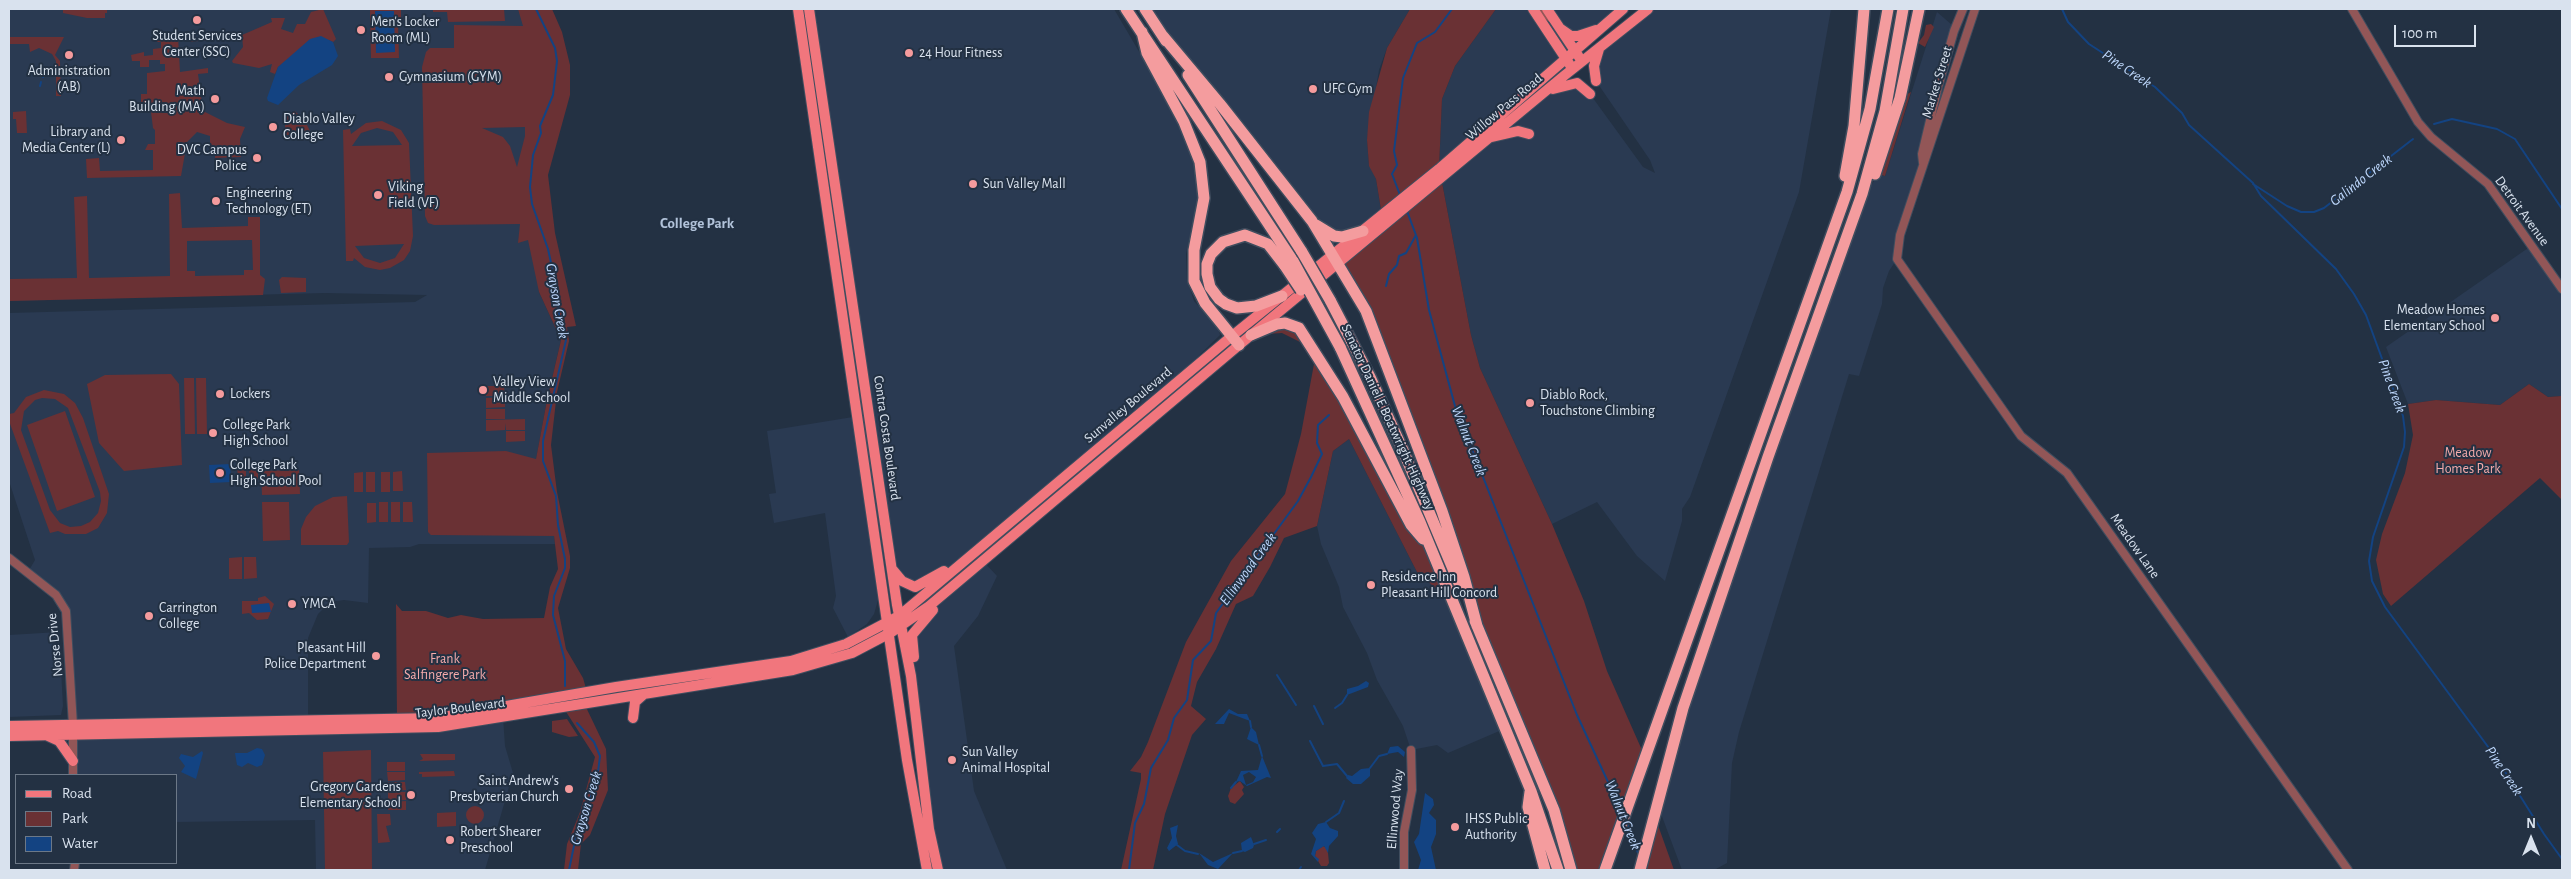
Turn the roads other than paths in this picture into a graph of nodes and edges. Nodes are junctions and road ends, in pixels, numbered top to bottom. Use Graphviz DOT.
graph roads {
  1 [pos="798,9"];
  2 [pos="809,9"];
  3 [pos="1126,9"];
  4 [pos="1144,9"];
  5 [pos="1533,9"];
  6 [pos="1539,9"];
  7 [pos="1547,9"];
  8 [pos="1623,9"];
  9 [pos="1648,9"];
  10 [pos="1864,9"];
  11 [pos="1888,9"];
  12 [pos="1903,9"];
  13 [pos="1919,9"];
  14 [pos="1963,9"];
  15 [pos="1975,9"];
  16 [pos="2352,9"];
  17 [pos="1553,18"];
  18 [pos="1604,26"];
  19 [pos="1559,28"];
  20 [pos="1142,32"];
  21 [pos="1162,36"];
  22 [pos="1599,49"];
  23 [pos="1575,52"];
  24 [pos="1566,59"];
  25 [pos="1583,62"];
  26 [pos="1573,70"];
  27 [pos="1596,82"];
  28 [pos="1546,92"];
  29 [pos="1590,94"];
  30 [pos="1529,134"];
  31 [pos="1489,138"];
  32 [pos="1923,163"];
  33 [pos="1440,173"];
  34 [pos="1312,221"];
  35 [pos="1379,224"];
  36 [pos="1363,231"];
  37 [pos="1898,246"];
  38 [pos="1336,259"];
  39 [pos="1289,263"];
  40 [pos="1822,264"];
  41 [pos="1836,268"];
  42 [pos="2562,289"];
  43 [pos="1282,296"];
  44 [pos="1251,335"];
  45 [pos="1236,340"];
  46 [pos="870,506"];
  47 [pos="1008,523"];
  48 [pos="887,538"];
  49 [pos="1429,546"];
  50 [pos="968,557"];
  51 [pos="9,558"];
  52 [pos="983,561"];
  53 [pos="892,568"];
  54 [pos="942,595"];
  55 [pos="900,621"];
  56 [pos="888,623"];
  57 [pos="1477,626"];
  58 [pos="890,634"];
  59 [pos="645,693"];
  60 [pos="633,718"];
  61 [pos="917,725"];
  62 [pos="9,726"];
  63 [pos="73,729"];
  64 [pos="44,735"];
  65 [pos="9,736"];
  66 [pos="1411,750"];
  67 [pos="73,762"];
  68 [pos="73,774"];
  69 [pos="1531,791"];
  70 [pos="927,870"];
  71 [pos="938,870"];
  72 [pos="1404,870"];
  73 [pos="1545,870"];
  74 [pos="1558,870"];
  75 [pos="1571,870"];
  76 [pos="1605,870"];
  77 [pos="1640,870"];
  78 [pos="2348,870"];
  1 -- 46 [label="main road, Contra Costa Boulevard"];
  2 -- 48 [label="main road, Contra Costa Boulevard"];
  3 -- 20 [label="highway, Senator Daniel E Boatwright Highway"];
  4 -- 21 [label="highway, Senator Daniel E Boatwright Highway"];
  5 -- 24 [label="main road"];
  6 -- 17 [label="street"];
  7 -- 17 [label="main road"];
  8 -- 18 [label="main road, Willow Pass Road"];
  9 -- 22 [label="main road, Willow Pass Road"];
  10 -- 40 [label="highway"];
  11 -- 40 [label="highway"];
  12 -- 41 [label="highway"];
  13 -- 41 [label="highway"];
  14 -- 32 [label="street, Market Street"];
  15 -- 32 [label="street, Market Street"];
  16 -- 42 [label="street, Detroit Avenue"];
  17 -- 19 [label="main road"];
  18 -- 19 [label="main road"];
  18 -- 23 [label="main road, Willow Pass Road"];
  19 -- 23 [label="main road"];
  20 -- 39 [label="highway, Senator Daniel E Boatwright Highway"];
  20 -- 45 [label="highway"];
  21 -- 34 [label="highway"];
  21 -- 57 [label="highway, Senator Daniel E Boatwright Highway, bridge"];
  22 -- 25 [label="main road, Willow Pass Road"];
  22 -- 27 [label="main road"];
  23 -- 24 [label="main road, Willow Pass Road"];
  23 -- 25 [label="main road"];
  24 -- 26 [label="main road"];
  24 -- 33 [label="main road, Willow Pass Road"];
  25 -- 26 [label="main road, Willow Pass Road"];
  26 -- 28 [label="main road, Willow Pass Road"];
  28 -- 29 [label="main road"];
  28 -- 31 [label="main road, Willow Pass Road"];
  30 -- 31 [label="main road"];
  31 -- 33 [label="main road, Willow Pass Road"];
  32 -- 37 [label="street, Market Street"];
  33 -- 35 [label="main road, Willow Pass Road"];
  34 -- 36 [label="highway"];
  34 -- 38 [label="highway"];
  35 -- 36 [label="main road, Sunvalley Boulevard"];
  35 -- 38 [label="main road, Sunvalley Boulevard"];
  36 -- 38 [label="main road, Sunvalley Boulevard"];
  37 -- 78 [label="street, Meadow Lane"];
  38 -- 43 [label="main road, Sunvalley Boulevard"];
  38 -- 44 [label="main road, Sunvalley Boulevard"];
  38 -- 57 [label="highway"];
  39 -- 43 [label="highway"];
  39 -- 49 [label="highway, Senator Daniel E Boatwright Highway, bridge"];
  40 -- 76 [label="highway"];
  41 -- 77 [label="highway"];
  43 -- 45 [label="main road, Sunvalley Boulevard"];
  44 -- 45 [label="main road, Sunvalley Boulevard"];
  44 -- 49 [label="highway"];
  45 -- 47 [label="main road, Sunvalley Boulevard"];
  45 -- 52 [label="main road, Sunvalley Boulevard"];
  46 -- 48 [label="main road"];
  46 -- 56 [label="main road, Contra Costa Boulevard"];
  47 -- 50 [label="main road, Sunvalley Boulevard"];
  47 -- 52 [label="main road"];
  48 -- 53 [label="main road, Contra Costa Boulevard"];
  49 -- 69 [label="highway, Senator Daniel E Boatwright Highway"];
  50 -- 53 [label="main road"];
  50 -- 55 [label="main road, Sunvalley Boulevard"];
  51 -- 63 [label="street, Norse Drive"];
  52 -- 54 [label="main road, Sunvalley Boulevard"];
  53 -- 55 [label="main road, Contra Costa Boulevard"];
  54 -- 55 [label="main road, Sunvalley Boulevard"];
  54 -- 61 [label="main road"];
  55 -- 56 [label="main road, Taylor Boulevard"];
  55 -- 58 [label="main road, Taylor Boulevard"];
  55 -- 61 [label="main road, Contra Costa Boulevard"];
  56 -- 58 [label="main road, Contra Costa Boulevard"];
  56 -- 63 [label="main road, Taylor Boulevard"];
  57 -- 75 [label="highway, Senator Daniel E Boatwright Highway"];
  58 -- 59 [label="main road, Taylor Boulevard"];
  58 -- 70 [label="main road, Contra Costa Boulevard"];
  59 -- 60 [label="main road"];
  59 -- 63 [label="main road, Taylor Boulevard"];
  61 -- 71 [label="main road, Contra Costa Boulevard"];
  62 -- 63 [label="main road, Taylor Boulevard"];
  63 -- 64 [label="main road, Taylor Boulevard"];
  63 -- 67 [label="street, Norse Drive"];
  64 -- 65 [label="main road, Taylor Boulevard"];
  64 -- 67 [label="main road"];
  66 -- 72 [label="street, Ellinwood Way"];
  67 -- 68 [label="street, Norse Drive"];
  69 -- 73 [label="highway"];
  69 -- 74 [label="highway, Senator Daniel E Boatwright Highway"];
}
